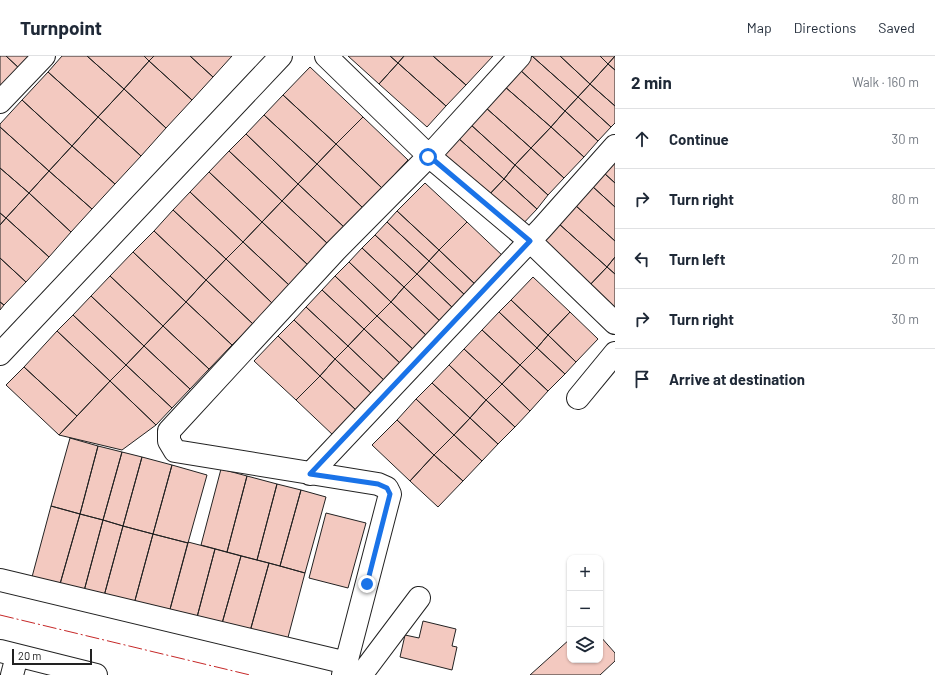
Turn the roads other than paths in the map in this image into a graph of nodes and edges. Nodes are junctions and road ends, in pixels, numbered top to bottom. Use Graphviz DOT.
graph roads {
  1 [pos="44,56"];
  2 [pos="281,56"];
  3 [pos="326,56"];
  4 [pos="520,56"];
  5 [pos="0,102"];
  6 [pos="615,146"];
  7 [pos="429,156"];
  8 [pos="530,241"];
  9 [pos="615,323"];
  10 [pos="615,353"];
  11 [pos="0,354"];
  12 [pos="578,398"];
  13 [pos="310,474"];
  14 [pos="0,580"];
  15 [pos="419,598"];
  16 [pos="10,661"];
  17 [pos="350,671"];
  18 [pos="96,675"];
  1 -- 5 [label="street"];
  2 -- 11 [label="street"];
  3 -- 7 [label="street"];
  4 -- 7 [label="street"];
  6 -- 8 [label="street"];
  7 -- 8 [label="street"];
  7 -- 13 [label="street"];
  8 -- 9 [label="street"];
  8 -- 13 [label="street"];
  10 -- 12 [label="street"];
  13 -- 17 [label="street"];
  14 -- 17 [label="street"];
  15 -- 17 [label="street"];
  16 -- 18 [label="street"];
}
